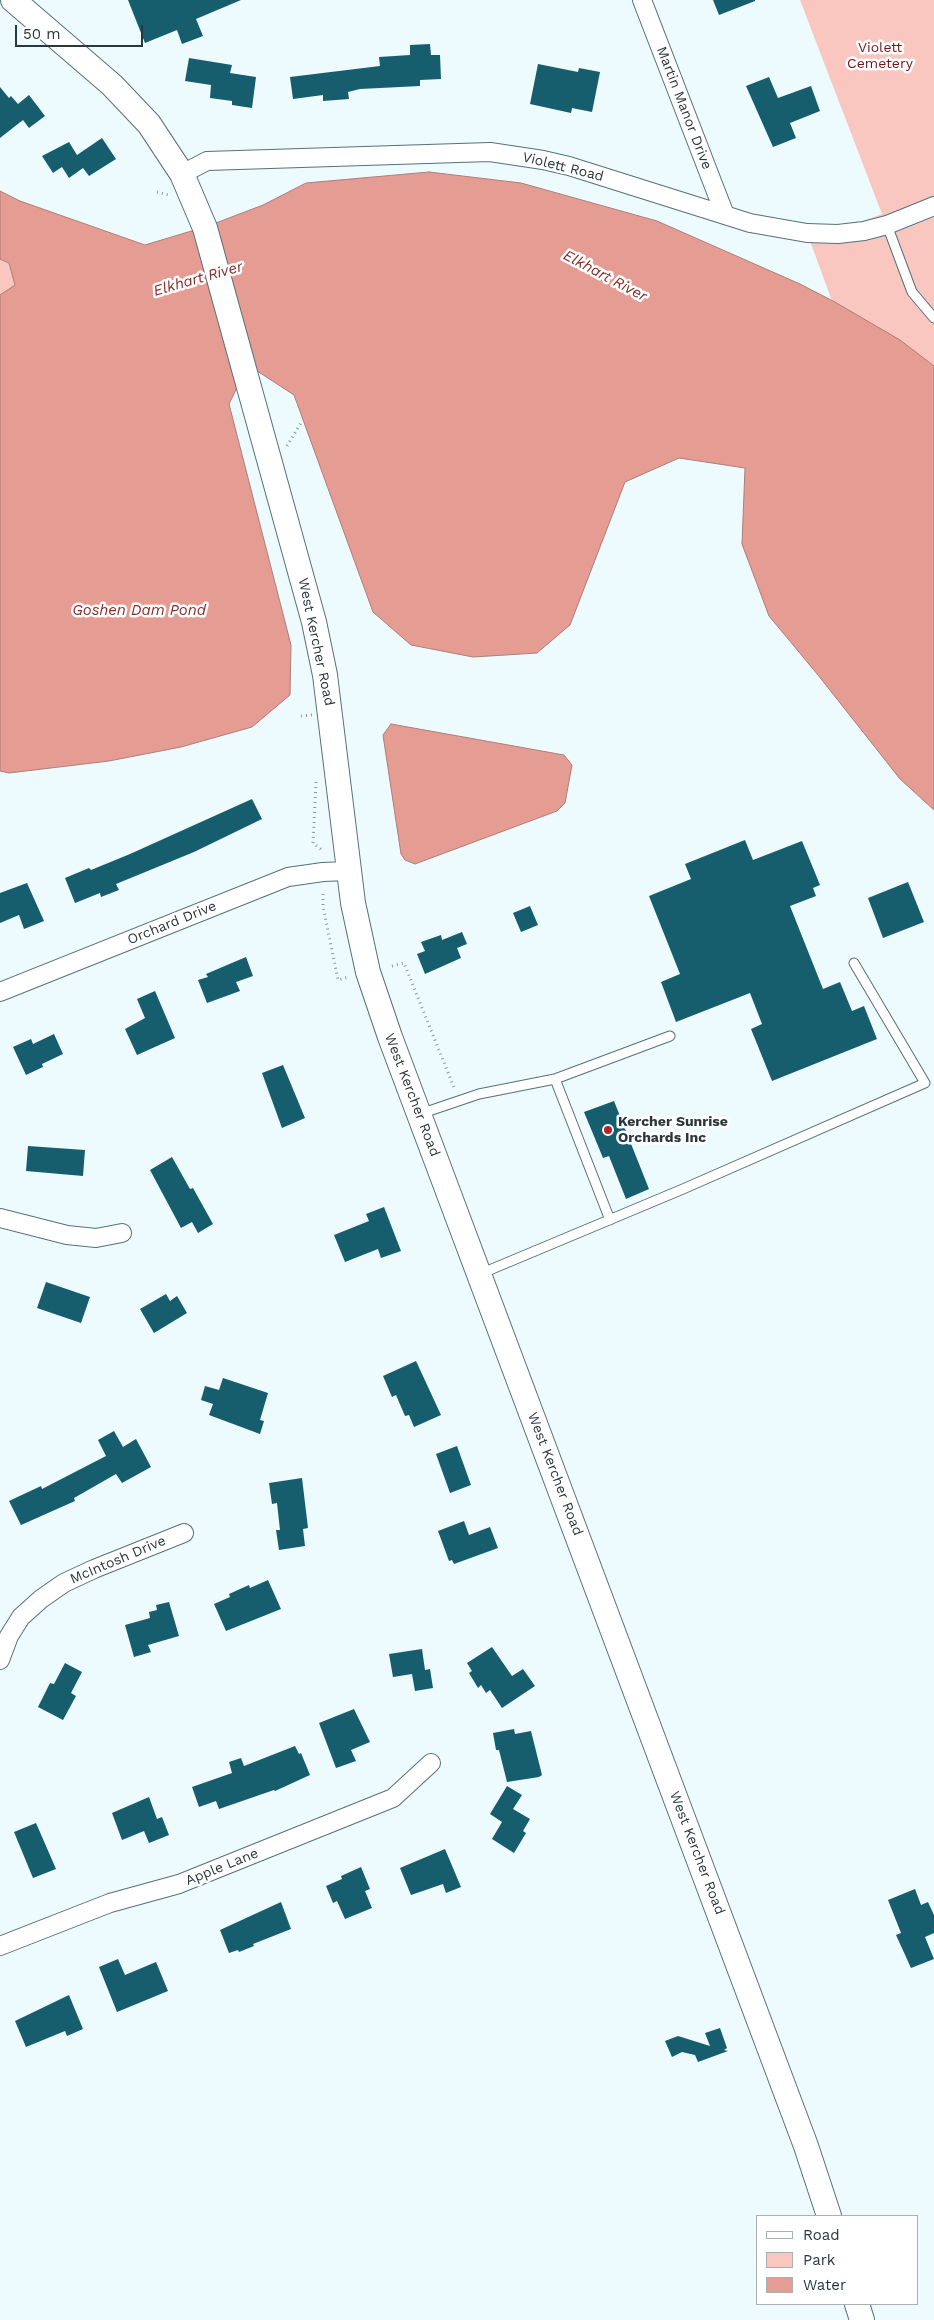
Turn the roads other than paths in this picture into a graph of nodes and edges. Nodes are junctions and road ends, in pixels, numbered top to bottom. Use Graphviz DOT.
graph roads {
  1 [pos="14,0"];
  2 [pos="642,0"];
  3 [pos="182,174"];
  4 [pos="934,206"];
  5 [pos="725,215"];
  6 [pos="887,225"];
  7 [pos="934,318"];
  8 [pos="348,871"];
  9 [pos="854,963"];
  10 [pos="0,992"];
  11 [pos="670,1036"];
  12 [pos="555,1079"];
  13 [pos="420,1114"];
  14 [pos="0,1218"];
  15 [pos="610,1220"];
  16 [pos="122,1233"];
  17 [pos="480,1274"];
  18 [pos="184,1533"];
  19 [pos="0,1660"];
  20 [pos="431,1764"];
  21 [pos="0,1946"];
  22 [pos="829,2215"];
  23 [pos="857,2305"];
  24 [pos="862,2320"];
  1 -- 3 [label="main road, West Kercher Road"];
  2 -- 5 [label="street, Martin Manor Drive"];
  3 -- 5 [label="street, Violett Road"];
  3 -- 8 [label="main road, West Kercher Road"];
  4 -- 6 [label="street, Violett Road"];
  5 -- 6 [label="street, Violett Road"];
  6 -- 7 [label="lane"];
  8 -- 10 [label="street, Orchard Drive"];
  8 -- 13 [label="main road, West Kercher Road"];
  9 -- 15 [label="lane"];
  11 -- 12 [label="lane"];
  12 -- 13 [label="lane"];
  12 -- 15 [label="lane"];
  13 -- 17 [label="main road, West Kercher Road"];
  14 -- 16 [label="street"];
  15 -- 17 [label="lane"];
  17 -- 22 [label="main road, West Kercher Road"];
  18 -- 19 [label="street, McIntosh Drive"];
  20 -- 21 [label="street, Apple Lane"];
  23 -- 24 [label="main road"];
}
